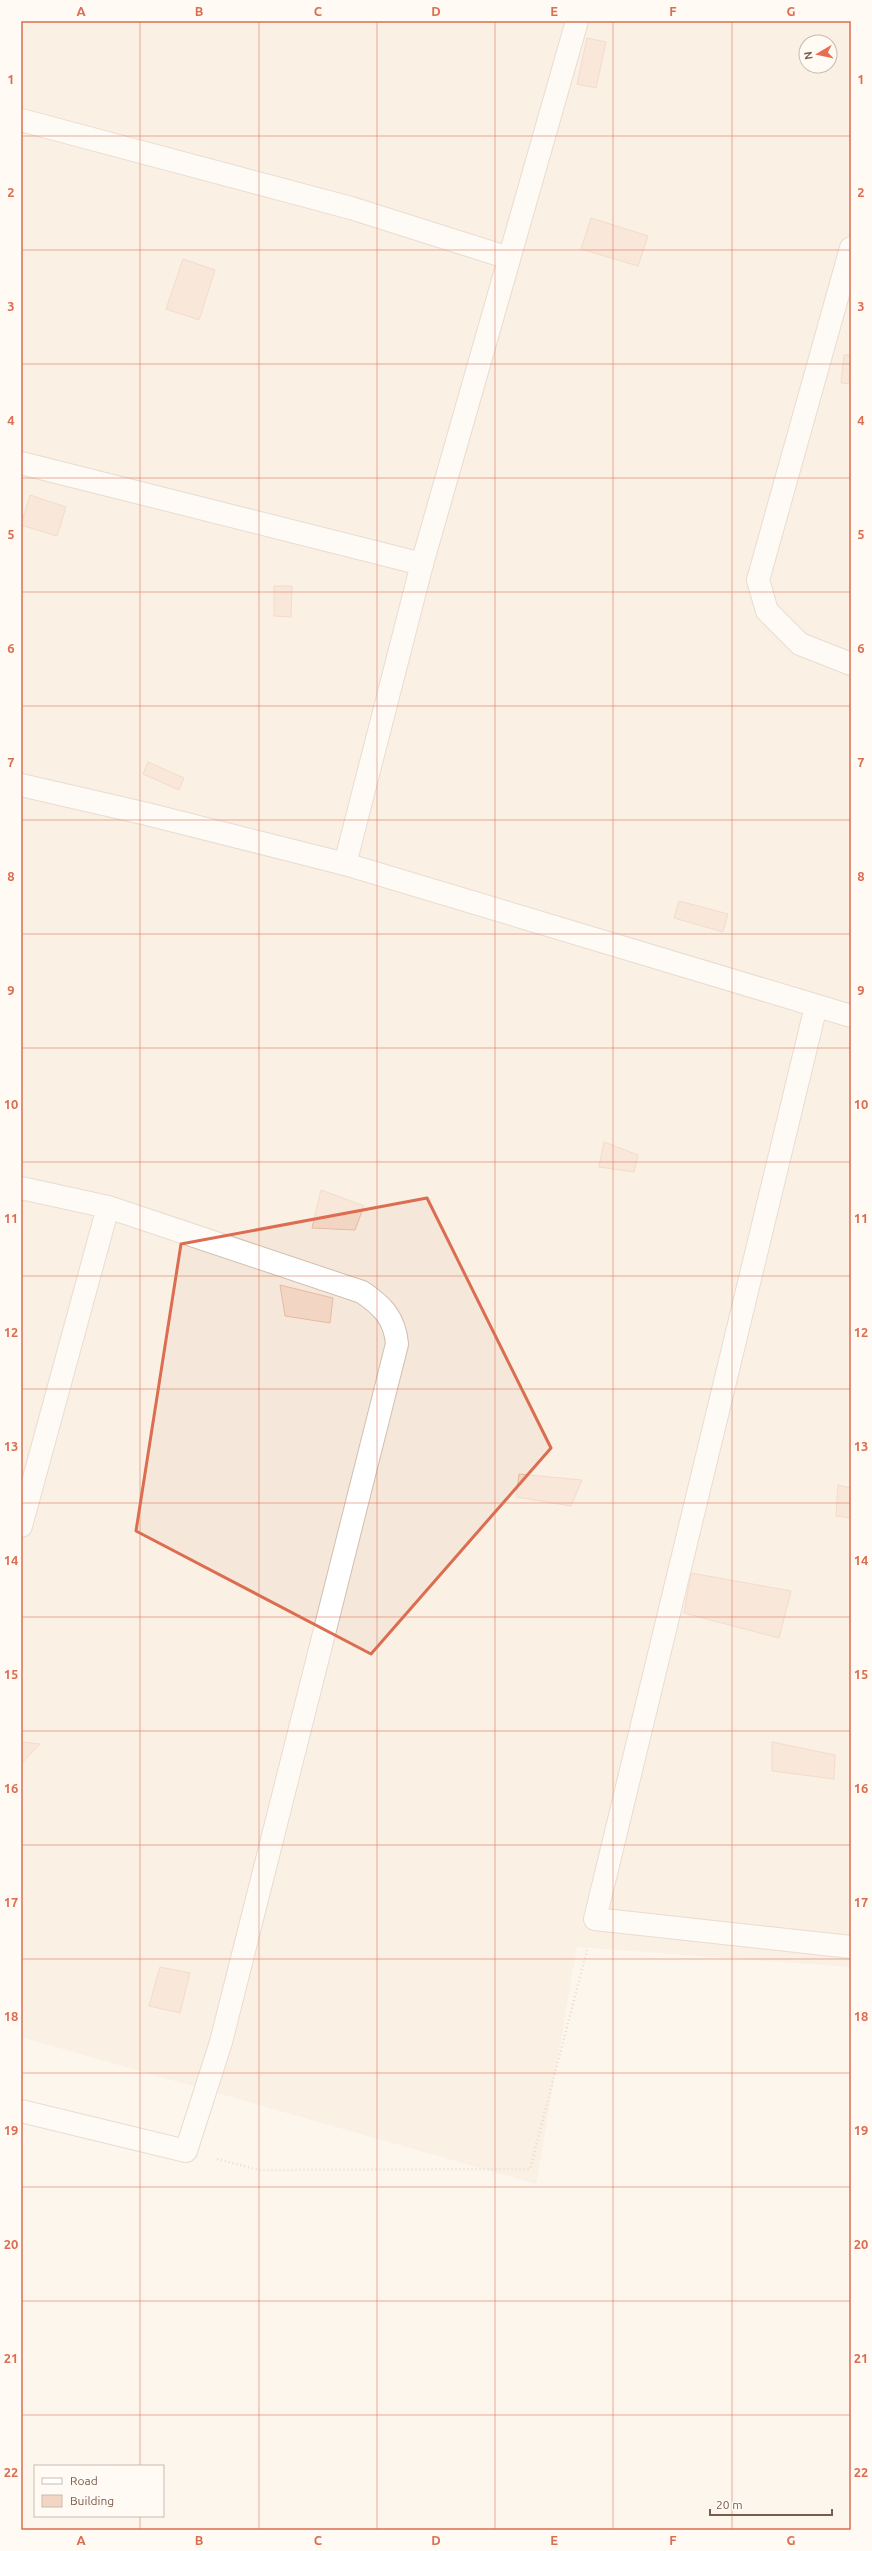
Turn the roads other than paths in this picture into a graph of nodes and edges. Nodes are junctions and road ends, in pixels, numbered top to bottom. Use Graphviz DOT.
graph roads {
  1 [pos="577,21"];
  2 [pos="21,120"];
  3 [pos="851,248"];
  4 [pos="509,258"];
  5 [pos="21,463"];
  6 [pos="422,564"];
  7 [pos="851,664"];
  8 [pos="21,785"];
  9 [pos="345,864"];
  10 [pos="816,1006"];
  11 [pos="851,1016"];
  12 [pos="21,1188"];
  13 [pos="108,1207"];
  14 [pos="21,1526"];
  15 [pos="851,1947"];
  16 [pos="21,2111"];
  1 -- 4 [label="street"];
  2 -- 4 [label="street"];
  3 -- 7 [label="street"];
  4 -- 6 [label="street"];
  5 -- 6 [label="street"];
  6 -- 9 [label="street"];
  8 -- 9 [label="street"];
  9 -- 10 [label="street"];
  10 -- 11 [label="street"];
  10 -- 15 [label="street"];
  12 -- 13 [label="street"];
  13 -- 14 [label="street"];
  13 -- 16 [label="street"];
}
